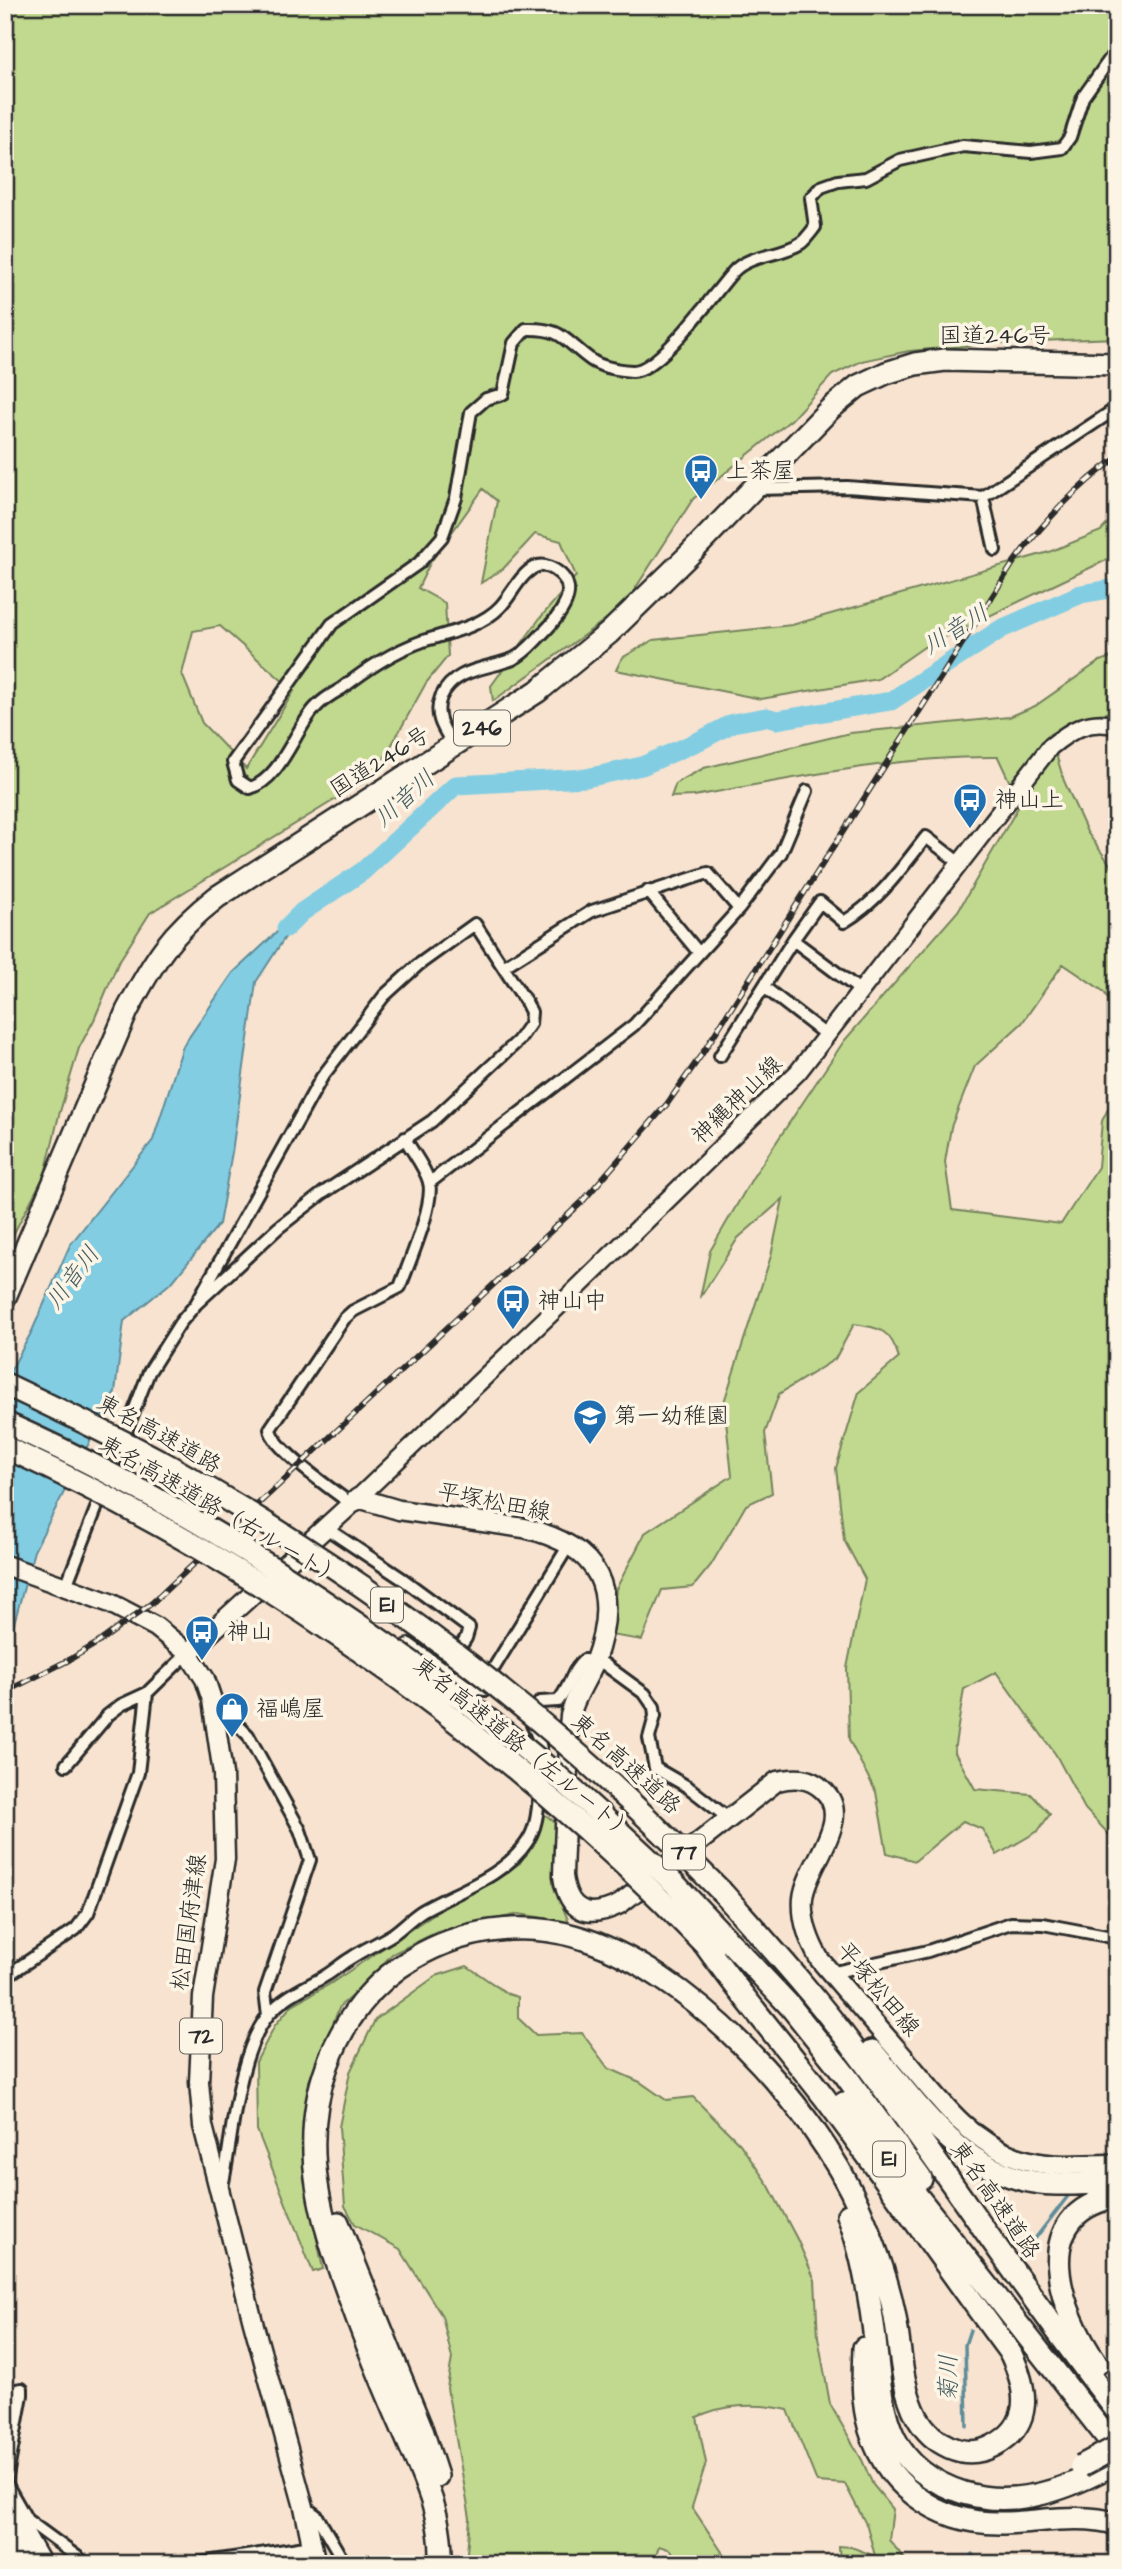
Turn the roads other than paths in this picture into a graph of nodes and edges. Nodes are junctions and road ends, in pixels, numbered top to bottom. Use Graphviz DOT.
graph roads {
  1 [pos="1117,49"];
  2 [pos="1117,364"];
  3 [pos="1117,408"];
  4 [pos="752,490"];
  5 [pos="984,497"];
  6 [pos="995,550"];
  7 [pos="1117,726"];
  8 [pos="454,746"];
  9 [pos="807,791"];
  10 [pos="961,864"];
  11 [pos="648,891"];
  12 [pos="739,909"];
  13 [pos="793,940"];
  14 [pos="699,953"];
  15 [pos="503,967"];
  16 [pos="764,987"];
  17 [pos="861,991"];
  18 [pos="826,1035"];
  19 [pos="720,1056"];
  20 [pos="405,1139"];
  21 [pos="429,1183"];
  22 [pos="5,1297"];
  23 [pos="196,1304"];
  24 [pos="5,1384"];
  25 [pos="5,1423"];
  26 [pos="5,1447"];
  27 [pos="354,1501"];
  28 [pos="326,1528"];
  29 [pos="569,1545"];
  30 [pos="5,1565"];
  31 [pos="61,1584"];
  32 [pos="409,1644"];
  33 [pos="188,1653"];
  34 [pos="594,1662"];
  35 [pos="445,1670"];
  36 [pos="481,1689"];
  37 [pos="147,1693"];
  38 [pos="212,1700"];
  39 [pos="540,1702"];
  40 [pos="66,1765"];
  41 [pos="728,1818"];
  42 [pos="667,1891"];
  43 [pos="757,1931"];
  44 [pos="1117,1938"];
  45 [pos="703,1942"];
  46 [pos="831,1973"];
  47 [pos="5,1977"];
  48 [pos="268,2015"];
  49 [pos="1117,2164"];
  50 [pos="1117,2182"];
  51 [pos="221,2197"];
  52 [pos="1117,2197"];
  53 [pos="870,2236"];
  54 [pos="863,2270"];
  55 [pos="5,2392"];
  56 [pos="1117,2392"];
  57 [pos="1117,2411"];
  58 [pos="1101,2432"];
  59 [pos="1117,2449"];
  60 [pos="1117,2462"];
  61 [pos="1085,2472"];
  62 [pos="6,2491"];
  63 [pos="304,2507"];
  64 [pos="1117,2524"];
  65 [pos="5,2532"];
  66 [pos="5,2545"];
  67 [pos="314,2555"];
  68 [pos="35,2562"];
  69 [pos="11,2564"];
  70 [pos="87,2564"];
  71 [pos="193,2564"];
  72 [pos="345,2564"];
  73 [pos="441,2564"];
  74 [pos="453,2564"];
  1 -- 8 [label="street"];
  2 -- 4 [label="highway, 国道246号 / 246"];
  3 -- 5 [label="street"];
  4 -- 5 [label="street"];
  4 -- 8 [label="highway, 国道246号 / 246"];
  5 -- 6 [label="street"];
  7 -- 10 [label="main road, 神縄神山線"];
  8 -- 22 [label="highway, 国道246号 / 246"];
  9 -- 12 [label="street"];
  10 -- 13 [label="street"];
  10 -- 17 [label="main road, 神縄神山線"];
  11 -- 12 [label="street"];
  11 -- 14 [label="street"];
  11 -- 15 [label="street"];
  12 -- 14 [label="street"];
  13 -- 16 [label="street"];
  13 -- 17 [label="street"];
  14 -- 21 [label="street"];
  15 -- 20 [label="street"];
  15 -- 23 [label="street"];
  16 -- 18 [label="street"];
  16 -- 19 [label="street"];
  17 -- 18 [label="main road, 神縄神山線"];
  18 -- 27 [label="main road, 神縄神山線"];
  20 -- 21 [label="street"];
  20 -- 23 [label="street"];
  21 -- 27 [label="street"];
  23 -- 31 [label="street"];
  24 -- 43 [label="highway, 東名高速道路 / E1, bridge"];
  25 -- 42 [label="highway, 東名高速道路（右ルート） / E1, bridge"];
  26 -- 42 [label="highway, 東名高速道路（左ルート） / E1, bridge"];
  27 -- 28 [label="main road"];
  27 -- 29 [label="main road, 平塚松田線 / 77"];
  28 -- 33 [label="main road"];
  28 -- 35 [label="street"];
  29 -- 34 [label="main road, 平塚松田線 / 77"];
  29 -- 36 [label="street"];
  30 -- 31 [label="main road, 松田国府津線 / 72"];
  31 -- 33 [label="main road, 松田国府津線 / 72"];
  32 -- 35 [label="street"];
  33 -- 37 [label="street"];
  33 -- 38 [label="main road, 松田国府津線 / 72"];
  34 -- 39 [label="street"];
  34 -- 41 [label="street"];
  34 -- 41 [label="main road, 平塚松田線 / 77"];
  35 -- 36 [label="street"];
  36 -- 39 [label="street"];
  37 -- 40 [label="street"];
  37 -- 47 [label="street"];
  38 -- 48 [label="street"];
  38 -- 51 [label="main road, 松田国府津線 / 72"];
  39 -- 48 [label="street"];
  41 -- 46 [label="main road, 平塚松田線 / 77"];
  42 -- 45 [label="highway, 東名高速道路（左ルート） / E1"];
  42 -- 58 [label="highway, 東名高速道路（右ルート） / E1"];
  43 -- 50 [label="highway"];
  43 -- 57 [label="highway, 東名高速道路 / E1"];
  44 -- 46 [label="street"];
  45 -- 53 [label="highway"];
  45 -- 58 [label="highway, 東名高速道路（左ルート） / E1"];
  46 -- 49 [label="main road, 平塚松田線 / 77"];
  48 -- 51 [label="street"];
  51 -- 63 [label="main road, 松田国府津線 / 72"];
  52 -- 56 [label="highway"];
  53 -- 61 [label="highway"];
  53 -- 73 [label="highway"];
  54 -- 61 [label="highway"];
  54 -- 64 [label="highway"];
  54 -- 74 [label="highway"];
  55 -- 62 [label="street"];
  58 -- 59 [label="highway, E1"];
  59 -- 61 [label="highway, bridge"];
  60 -- 61 [label="highway"];
  62 -- 68 [label="highway"];
  62 -- 70 [label="street"];
  63 -- 67 [label="main road, 松田国府津線 / 72"];
  63 -- 72 [label="street"];
  65 -- 68 [label="highway"];
  66 -- 69 [label="highway"];
  67 -- 71 [label="street"];
}
